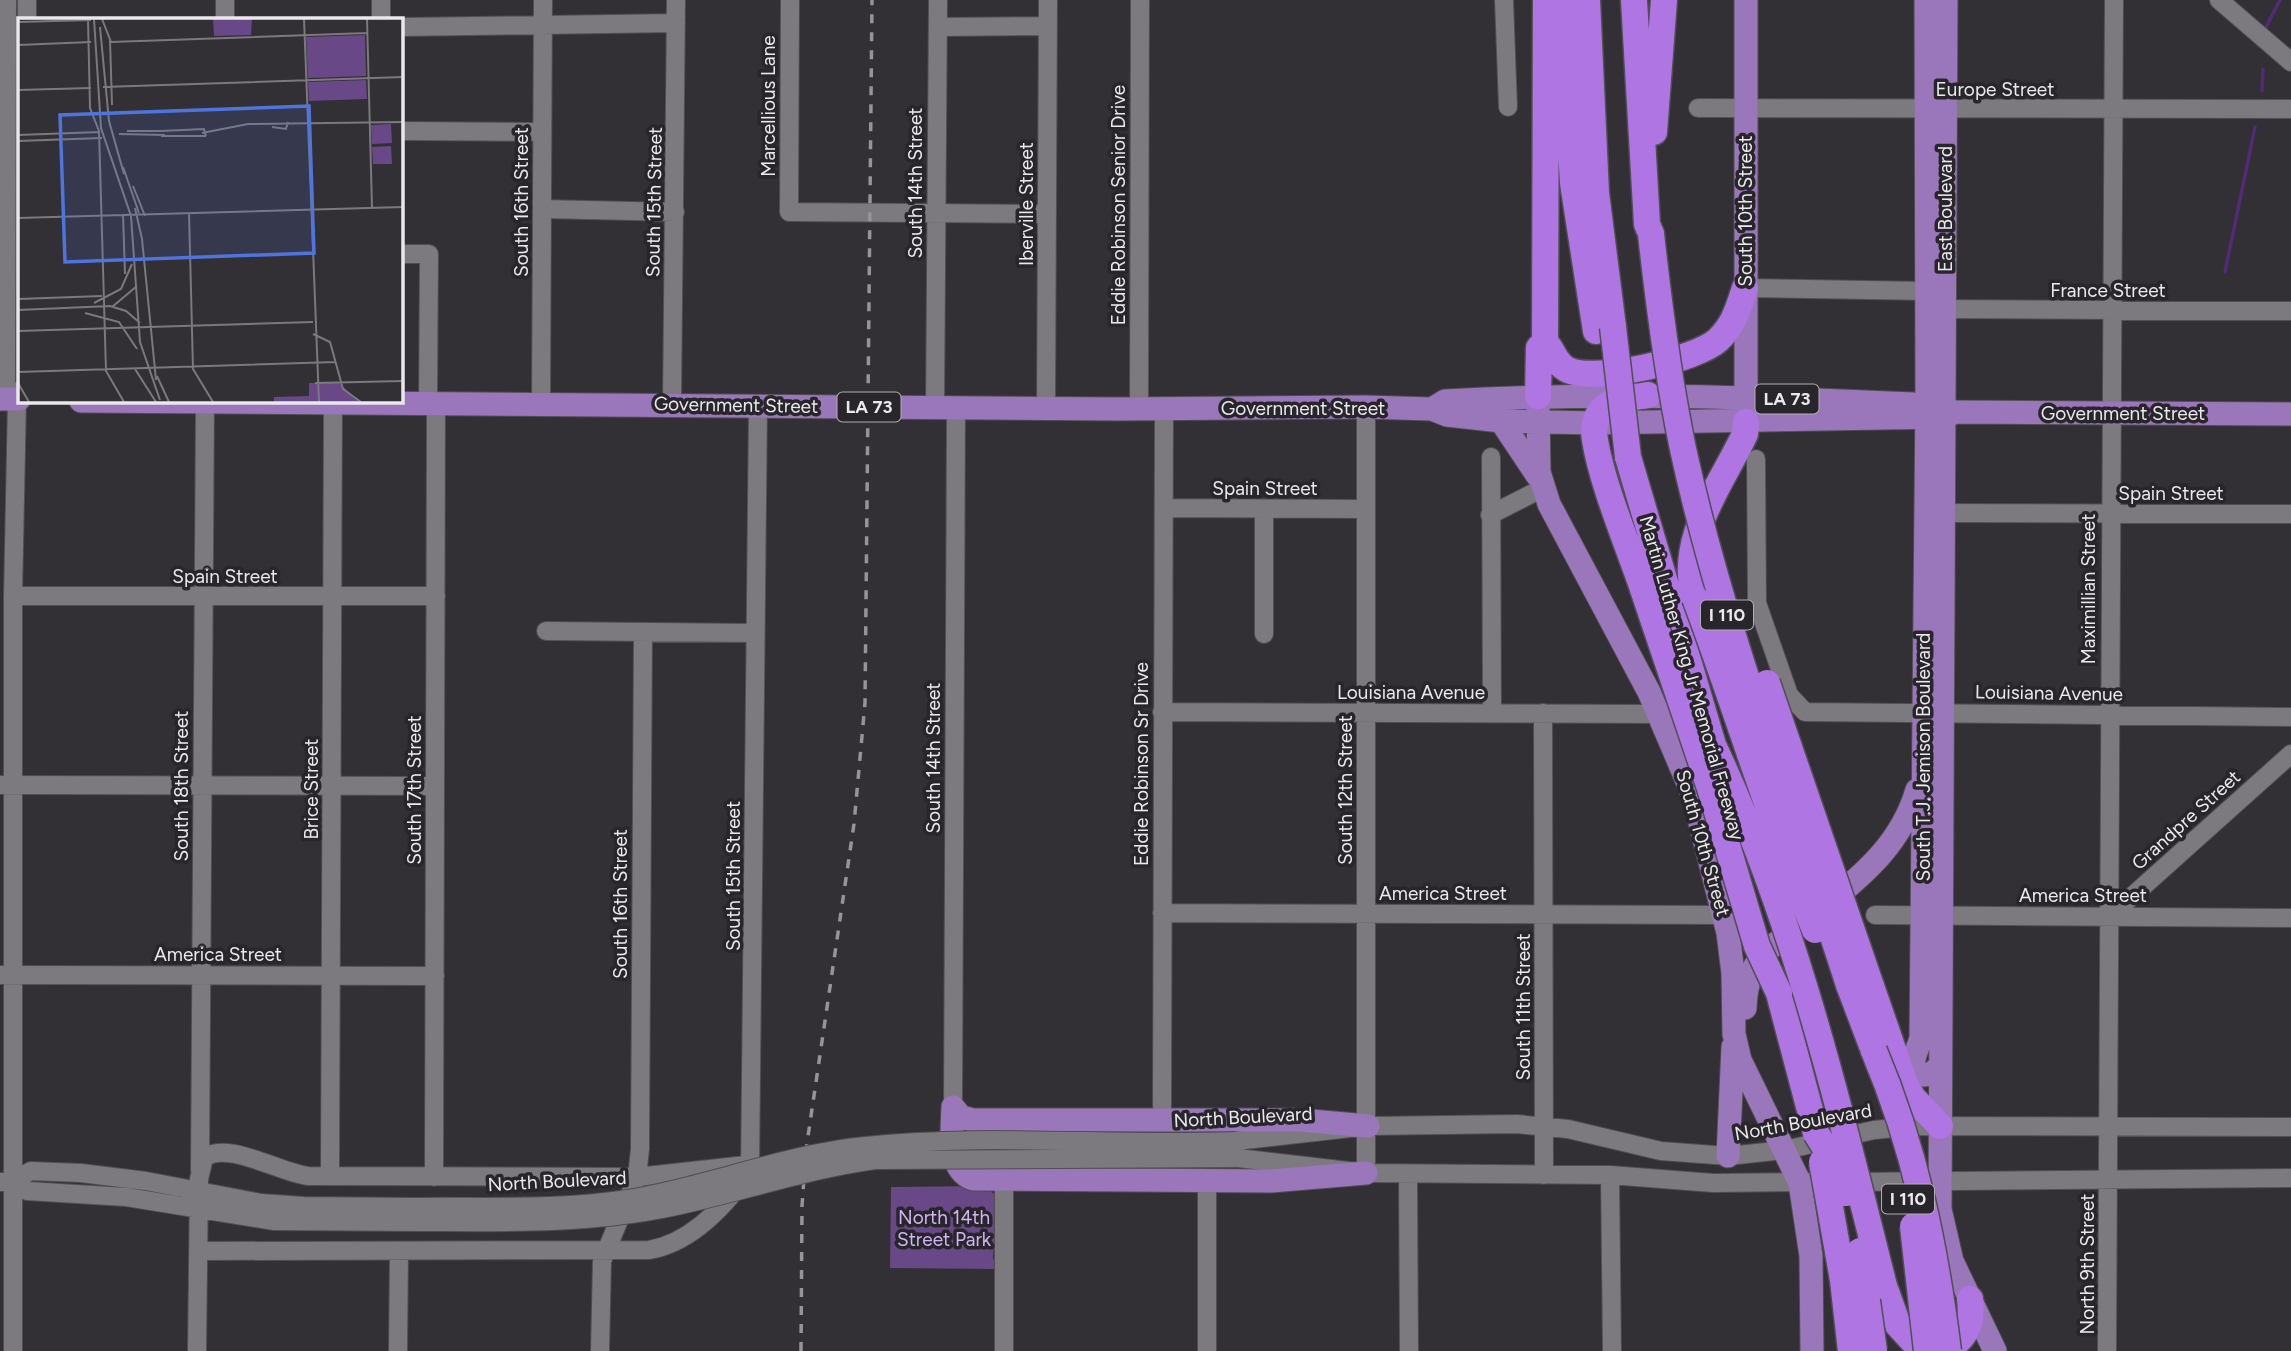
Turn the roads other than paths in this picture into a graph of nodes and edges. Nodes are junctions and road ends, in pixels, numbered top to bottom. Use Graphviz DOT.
graph roads {
  1 [pos="7,0"];
  2 [pos="27,0"];
  3 [pos="225,0"];
  4 [pos="381,0"];
  5 [pos="543,0"];
  6 [pos="676,0"];
  7 [pos="790,0"];
  8 [pos="938,0"];
  9 [pos="1048,0"];
  10 [pos="1140,0"];
  11 [pos="1504,0"];
  12 [pos="1546,0"];
  13 [pos="1562,0"];
  14 [pos="1587,0"];
  15 [pos="1634,0"];
  16 [pos="1664,0"];
  17 [pos="1746,0"];
  18 [pos="1926,0"];
  19 [pos="1946,0"];
  20 [pos="2114,0"];
  21 [pos="2219,0"];
  22 [pos="27,18"];
  23 [pos="225,18"];
  24 [pos="381,18"];
  25 [pos="676,23"];
  26 [pos="542,25"];
  27 [pos="1047,26"];
  28 [pos="402,27"];
  29 [pos="938,27"];
  30 [pos="9,54"];
  31 [pos="2291,62"];
  32 [pos="1508,107"];
  33 [pos="1699,108"];
  34 [pos="1746,108"];
  35 [pos="2291,109"];
  36 [pos="1936,110"];
  37 [pos="2112,110"];
  38 [pos="402,131"];
  39 [pos="541,132"];
  40 [pos="543,209"];
  41 [pos="675,212"];
  42 [pos="936,214"];
  43 [pos="1047,214"];
  44 [pos="1651,227"];
  45 [pos="8,228"];
  46 [pos="402,254"];
  47 [pos="1745,288"];
  48 [pos="1932,303"];
  49 [pos="2291,311"];
  50 [pos="2111,312"];
  51 [pos="1604,329"];
  52 [pos="1545,342"];
  53 [pos="1648,395"];
  54 [pos="1538,396"];
  55 [pos="14,398"];
  56 [pos="219,402"];
  57 [pos="321,402"];
  58 [pos="432,403"];
  59 [pos="541,404"];
  60 [pos="673,405"];
  61 [pos="758,405"];
  62 [pos="1366,407"];
  63 [pos="946,408"];
  64 [pos="1046,408"];
  65 [pos="1139,409"];
  66 [pos="1164,409"];
  67 [pos="1432,409"];
  68 [pos="1746,409"];
  69 [pos="1937,411"];
  70 [pos="2110,413"];
  71 [pos="2291,414"];
  72 [pos="1501,421"];
  73 [pos="1538,422"];
  74 [pos="1595,423"];
  75 [pos="1491,457"];
  76 [pos="1756,459"];
  77 [pos="1542,485"];
  78 [pos="1164,508"];
  79 [pos="1264,509"];
  80 [pos="1365,509"];
  81 [pos="1933,513"];
  82 [pos="2109,514"];
  83 [pos="2291,514"];
  84 [pos="1490,515"];
  85 [pos="13,596"];
  86 [pos="436,596"];
  87 [pos="203,597"];
  88 [pos="331,597"];
  89 [pos="546,631"];
  90 [pos="643,632"];
  91 [pos="755,633"];
  92 [pos="1264,634"];
  93 [pos="1163,712"];
  94 [pos="1492,712"];
  95 [pos="1366,713"];
  96 [pos="1543,713"];
  97 [pos="1932,713"];
  98 [pos="1660,714"];
  99 [pos="2108,716"];
  100 [pos="2291,717"];
  101 [pos="1713,745"];
  102 [pos="2291,754"];
  103 [pos="1923,760"];
  104 [pos="7,785"];
  105 [pos="202,786"];
  106 [pos="435,786"];
  107 [pos="332,787"];
  108 [pos="1162,913"];
  109 [pos="1367,914"];
  110 [pos="1544,915"];
  111 [pos="1725,915"];
  112 [pos="1875,915"];
  113 [pos="1931,916"];
  114 [pos="2109,916"];
  115 [pos="2291,918"];
  116 [pos="1765,952"];
  117 [pos="1732,962"];
  118 [pos="6,975"];
  119 [pos="201,975"];
  120 [pos="331,975"];
  121 [pos="435,976"];
  122 [pos="1860,986"];
  123 [pos="1779,993"];
  124 [pos="1734,1034"];
  125 [pos="1874,1051"];
  126 [pos="1753,1089"];
  127 [pos="953,1107"];
  128 [pos="1162,1120"];
  129 [pos="1368,1126"];
  130 [pos="1543,1126"];
  131 [pos="2108,1126"];
  132 [pos="2291,1127"];
  133 [pos="1816,1133"];
  134 [pos="1940,1139"];
  135 [pos="1237,1149"];
  136 [pos="1785,1150"];
  137 [pos="1728,1156"];
  138 [pos="752,1164"];
  139 [pos="200,1170"];
  140 [pos="1366,1173"];
  141 [pos="1408,1175"];
  142 [pos="1544,1175"];
  143 [pos="1610,1175"];
  144 [pos="330,1176"];
  145 [pos="434,1177"];
  146 [pos="637,1177"];
  147 [pos="2109,1178"];
  148 [pos="2291,1178"];
  149 [pos="1004,1180"];
  150 [pos="1207,1180"];
  151 [pos="1939,1180"];
  152 [pos="6,1181"];
  153 [pos="1800,1183"];
  154 [pos="200,1192"];
  155 [pos="199,1211"];
  156 [pos="621,1214"];
  157 [pos="416,1215"];
  158 [pos="649,1250"];
  159 [pos="199,1251"];
  160 [pos="605,1251"];
  161 [pos="400,1252"];
  162 [pos="1970,1299"];
  163 [pos="1922,1349"];
  164 [pos="13,1351"];
  165 [pos="197,1351"];
  166 [pos="398,1351"];
  167 [pos="600,1351"];
  168 [pos="1004,1351"];
  169 [pos="1207,1351"];
  170 [pos="1409,1351"];
  171 [pos="1612,1351"];
  172 [pos="1812,1351"];
  173 [pos="1851,1351"];
  174 [pos="1874,1351"];
  175 [pos="1948,1351"];
  176 [pos="1995,1351"];
  177 [pos="2107,1351"];
  1 -- 30 [label="street"];
  2 -- 22 [label="street"];
  3 -- 23 [label="street"];
  4 -- 24 [label="street"];
  5 -- 26 [label="street, South 16th Street"];
  6 -- 25 [label="street, South 15th Street"];
  7 -- 42 [label="street, Marcellious Lane"];
  8 -- 29 [label="street, South 14th Street"];
  9 -- 27 [label="street, Iberville Street"];
  10 -- 65 [label="street, Eddie Robinson Senior Drive"];
  11 -- 32 [label="street"];
  12 -- 52 [label="highway"];
  13 -- 51 [label="highway, Martin Luther King Jr Memorial Freeway / I 110"];
  14 -- 51 [label="highway"];
  15 -- 44 [label="highway, I 110"];
  16 -- 44 [label="highway"];
  17 -- 34 [label="main road, South 10th Street"];
  18 -- 36 [label="main road, East Boulevard"];
  19 -- 36 [label="main road, East Boulevard"];
  20 -- 37 [label="street, Maximillian Street"];
  21 -- 31 [label="street"];
  25 -- 26 [label="street"];
  25 -- 41 [label="street, South 15th Street"];
  26 -- 28 [label="street"];
  26 -- 39 [label="street, South 16th Street"];
  27 -- 29 [label="street"];
  27 -- 43 [label="street, Iberville Street"];
  29 -- 42 [label="street, South 14th Street"];
  30 -- 45 [label="street"];
  33 -- 34 [label="street, Europe Street"];
  34 -- 36 [label="street, Europe Street"];
  34 -- 47 [label="main road, South 10th Street"];
  35 -- 37 [label="street, Europe Street"];
  36 -- 37 [label="street, Europe Street"];
  36 -- 48 [label="main road, East Boulevard"];
  37 -- 50 [label="street, Maximillian Street"];
  38 -- 39 [label="street"];
  39 -- 40 [label="street, South 16th Street"];
  40 -- 41 [label="street"];
  40 -- 59 [label="street, South 16th Street"];
  41 -- 60 [label="street, South 15th Street"];
  42 -- 43 [label="street"];
  42 -- 63 [label="street, South 14th Street"];
  43 -- 64 [label="street, Iberville Street"];
  44 -- 122 [label="highway, I 110, bridge"];
  45 -- 55 [label="street"];
  46 -- 58 [label="street, South 17th Street"];
  47 -- 48 [label="street, France Street"];
  47 -- 52 [label="highway"];
  47 -- 68 [label="main road, South 10th Street"];
  48 -- 50 [label="street, France Street"];
  48 -- 69 [label="main road, East Boulevard"];
  49 -- 50 [label="street, France Street"];
  50 -- 70 [label="street, Maximillian Street"];
  51 -- 101 [label="highway, Martin Luther King Jr Memorial Freeway / I 110, bridge"];
  52 -- 54 [label="highway"];
  53 -- 54 [label="main road, Government Street / LA 73"];
  53 -- 68 [label="main road, Government Street / LA 73"];
  53 -- 74 [label="highway"];
  54 -- 67 [label="main road, Government Street / LA 73"];
  54 -- 73 [label="main road, South 10th Street"];
  55 -- 85 [label="street"];
  56 -- 57 [label="main road, Government Street / LA 73"];
  56 -- 87 [label="street, South 18th Street"];
  57 -- 58 [label="main road, Government Street / LA 73"];
  57 -- 88 [label="street, Brice Street"];
  58 -- 59 [label="main road, Government Street / LA 73"];
  58 -- 86 [label="street, South 17th Street"];
  59 -- 60 [label="main road, Government Street / LA 73"];
  60 -- 61 [label="main road, Government Street / LA 73"];
  61 -- 63 [label="main road, Government Street / LA 73"];
  61 -- 91 [label="street, South 15th Street"];
  62 -- 66 [label="main road, Government Street / LA 73"];
  62 -- 67 [label="main road, Government Street / LA 73"];
  62 -- 80 [label="street, South 12th Street"];
  63 -- 64 [label="main road, Government Street / LA 73"];
  63 -- 127 [label="street, South 14th Street"];
  64 -- 65 [label="main road, Government Street / LA 73"];
  65 -- 66 [label="main road, Government Street / LA 73"];
  66 -- 78 [label="street, Eddie Robinson Sr Drive"];
  67 -- 72 [label="main road, Government Street / LA 73"];
  68 -- 69 [label="main road, Government Street / LA 73"];
  68 -- 74 [label="main road, Government Street / LA 73"];
  68 -- 122 [label="highway, bridge"];
  69 -- 70 [label="main road, Government Street"];
  69 -- 81 [label="main road, South T.J. Jemison Boulevard"];
  70 -- 71 [label="main road, Government Street"];
  70 -- 82 [label="street, Maximillian Street"];
  72 -- 73 [label="main road, Government Street / LA 73"];
  72 -- 77 [label="main road"];
  73 -- 74 [label="main road, Government Street / LA 73"];
  73 -- 77 [label="main road, South 10th Street"];
  74 -- 123 [label="highway, bridge"];
  75 -- 84 [label="street"];
  76 -- 97 [label="street, Louisiana Avenue"];
  77 -- 84 [label="street"];
  77 -- 98 [label="main road, South 10th Street"];
  78 -- 79 [label="street, Spain Street"];
  78 -- 93 [label="street, Eddie Robinson Sr Drive"];
  79 -- 80 [label="street, Spain Street"];
  79 -- 92 [label="street"];
  80 -- 95 [label="street, South 12th Street"];
  81 -- 82 [label="street, Spain Street"];
  81 -- 97 [label="main road, South T.J. Jemison Boulevard"];
  82 -- 83 [label="street, Spain Street"];
  82 -- 99 [label="street, Maximillian Street"];
  84 -- 94 [label="street"];
  85 -- 87 [label="street, Spain Street"];
  85 -- 104 [label="street"];
  86 -- 88 [label="street, Spain Street"];
  86 -- 106 [label="street, South 17th Street"];
  87 -- 88 [label="street, Spain Street"];
  87 -- 105 [label="street, South 18th Street"];
  88 -- 107 [label="street, Brice Street"];
  89 -- 90 [label="street"];
  90 -- 91 [label="street"];
  90 -- 146 [label="street, South 16th Street"];
  91 -- 138 [label="street, South 15th Street"];
  93 -- 95 [label="street, Louisiana Avenue"];
  93 -- 108 [label="street, Eddie Robinson Sr Drive"];
  94 -- 95 [label="street, Louisiana Avenue"];
  94 -- 96 [label="street, Louisiana Avenue"];
  95 -- 109 [label="street, South 12th Street"];
  96 -- 98 [label="street, Louisiana Avenue"];
  96 -- 110 [label="street, South 11th Street"];
  97 -- 99 [label="street, Louisiana Avenue"];
  97 -- 103 [label="main road, South T.J. Jemison Boulevard"];
  97 -- 113 [label="main road, South T.J. Jemison Boulevard"];
  98 -- 111 [label="main road, South 10th Street"];
  99 -- 100 [label="street, Louisiana Avenue"];
  99 -- 114 [label="street, Maximillian Street"];
  101 -- 123 [label="highway, Martin Luther King Jr Memorial Freeway / I 110, bridge"];
  101 -- 163 [label="highway, bridge"];
  102 -- 114 [label="street, Grandpre Street"];
  103 -- 113 [label="main road, South T.J. Jemison Boulevard"];
  103 -- 116 [label="main road"];
  104 -- 105 [label="street"];
  104 -- 118 [label="street"];
  105 -- 107 [label="street"];
  105 -- 119 [label="street, South 18th Street"];
  106 -- 107 [label="street"];
  106 -- 121 [label="street, South 17th Street"];
  107 -- 120 [label="street, Brice Street"];
  108 -- 109 [label="street, America Street"];
  108 -- 128 [label="street, Eddie Robinson Sr Drive"];
  109 -- 110 [label="street, America Street"];
  109 -- 129 [label="street, South 12th Street"];
  110 -- 111 [label="street, America Street"];
  110 -- 130 [label="street, South 11th Street"];
  111 -- 117 [label="main road, South 10th Street"];
  112 -- 113 [label="street, America Street"];
  113 -- 114 [label="street, America Street"];
  113 -- 134 [label="main road, South T.J. Jemison Boulevard"];
  114 -- 115 [label="street, America Street"];
  114 -- 131 [label="street, Maximillian Street"];
  116 -- 117 [label="main road"];
  116 -- 126 [label="main road"];
  117 -- 124 [label="main road, South 10th Street"];
  118 -- 119 [label="street, America Street"];
  118 -- 152 [label="street"];
  119 -- 120 [label="street, America Street"];
  119 -- 139 [label="street, South 18th Street"];
  120 -- 121 [label="street, America Street"];
  120 -- 144 [label="street, Brice Street"];
  121 -- 145 [label="street, South 17th Street"];
  122 -- 125 [label="highway, I 110"];
  122 -- 134 [label="highway"];
  123 -- 133 [label="highway, Martin Luther King Jr Memorial Freeway / I 110"];
  124 -- 126 [label="main road, South 10th Street"];
  124 -- 137 [label="main road"];
  125 -- 163 [label="highway, I 110, bridge"];
  125 -- 175 [label="highway, bridge"];
  126 -- 136 [label="main road, South 10th Street"];
  127 -- 128 [label="main road"];
  127 -- 149 [label="main road"];
  128 -- 129 [label="main road"];
  129 -- 130 [label="street, North Boulevard"];
  129 -- 135 [label="street, North Boulevard"];
  129 -- 140 [label="street, South 12th Street"];
  130 -- 137 [label="street, North Boulevard"];
  130 -- 142 [label="street, South 11th Street"];
  131 -- 132 [label="street, North Boulevard"];
  131 -- 134 [label="street, North Boulevard"];
  131 -- 147 [label="street, Maximillian Street"];
  133 -- 173 [label="highway, Martin Luther King Jr Memorial Freeway / I 110, bridge"];
  133 -- 174 [label="highway, bridge"];
  134 -- 136 [label="street, North Boulevard"];
  134 -- 151 [label="main road, South T.J. Jemison Boulevard"];
  135 -- 140 [label="street, North Boulevard"];
  135 -- 157 [label="street, North Boulevard, bridge"];
  136 -- 137 [label="street, North Boulevard"];
  136 -- 153 [label="main road, South 10th Street"];
  138 -- 146 [label="street, North Boulevard"];
  138 -- 158 [label="street"];
  139 -- 144 [label="street, North Boulevard"];
  139 -- 154 [label="street"];
  140 -- 141 [label="street, North Boulevard"];
  140 -- 150 [label="main road"];
  141 -- 142 [label="street, North Boulevard"];
  141 -- 170 [label="street"];
  142 -- 143 [label="street, North Boulevard"];
  143 -- 153 [label="street, North Boulevard"];
  143 -- 171 [label="street"];
  144 -- 145 [label="street, North Boulevard"];
  145 -- 146 [label="street, North Boulevard"];
  146 -- 156 [label="street, South 16th Street"];
  147 -- 148 [label="street, North Boulevard"];
  147 -- 151 [label="street, North Boulevard"];
  147 -- 177 [label="street, North 9th Street"];
  149 -- 150 [label="main road"];
  149 -- 168 [label="street"];
  150 -- 169 [label="street"];
  151 -- 153 [label="street, North Boulevard"];
  151 -- 162 [label="main road, South T.J. Jemison Boulevard"];
  152 -- 154 [label="street, North Boulevard"];
  152 -- 155 [label="street, North Boulevard"];
  152 -- 164 [label="street"];
  153 -- 172 [label="main road, South 10th Street"];
  154 -- 155 [label="street"];
  154 -- 157 [label="street, North Boulevard"];
  155 -- 157 [label="street, North Boulevard"];
  155 -- 159 [label="street"];
  156 -- 158 [label="street"];
  156 -- 160 [label="street, South 16th Street"];
  158 -- 160 [label="street"];
  159 -- 161 [label="street"];
  159 -- 165 [label="street"];
  160 -- 161 [label="street"];
  160 -- 167 [label="street, South 16th Street"];
  161 -- 166 [label="street"];
  162 -- 163 [label="highway"];
  162 -- 176 [label="main road, South T.J. Jemison Boulevard"];
}
